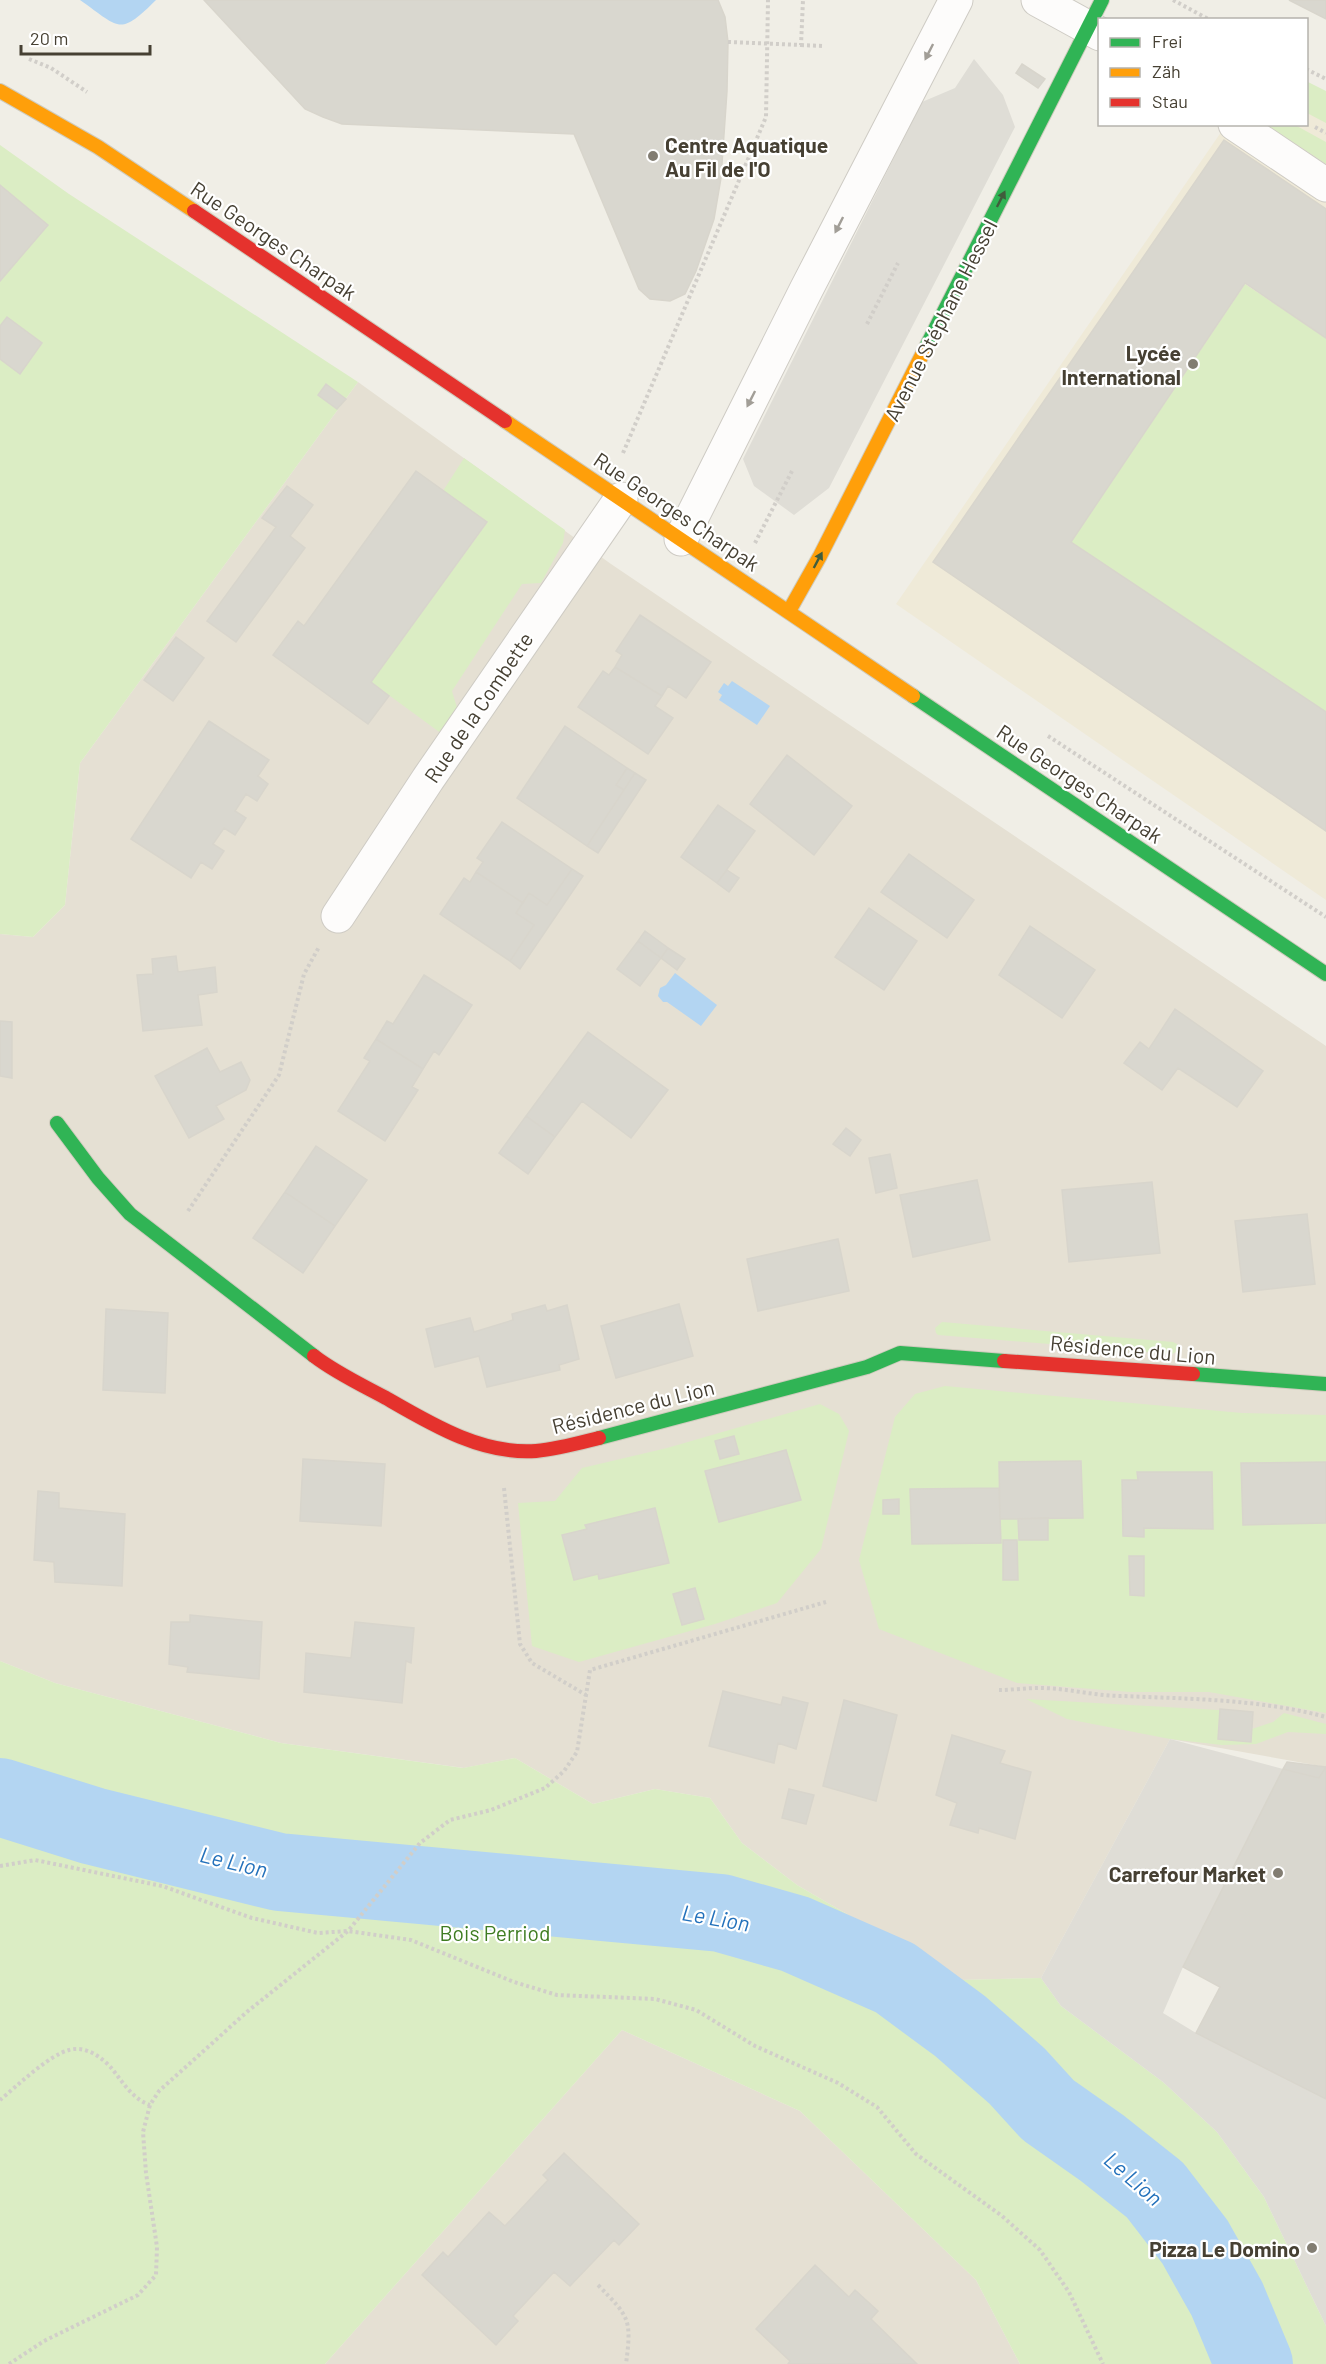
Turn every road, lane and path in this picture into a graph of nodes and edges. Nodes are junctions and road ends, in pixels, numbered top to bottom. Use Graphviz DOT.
graph roads {
  1 [pos="768,0"];
  2 [pos="803,0"];
  3 [pos="956,0"];
  4 [pos="1038,0"];
  5 [pos="1173,0"];
  6 [pos="1206,18"];
  7 [pos="1096,20"];
  8 [pos="728,42"];
  9 [pos="767,43"];
  10 [pos="801,45"];
  11 [pos="824,46"];
  12 [pos="1308,70"];
  13 [pos="1326,79"];
  14 [pos="0,91"];
  15 [pos="1238,126"];
  16 [pos="1326,185"];
  17 [pos="898,263"];
  18 [pos="867,324"];
  19 [pos="622,453"];
  20 [pos="621,499"];
  21 [pos="681,539"];
  22 [pos="789,611"];
  23 [pos="338,916"];
  24 [pos="1326,974"];
  25 [pos="57,1123"];
  26 [pos="164,1242"];
  27 [pos="1326,1384"];
  28 [pos="509,1450"];
  29 [pos="826,1602"];
  30 [pos="999,1690"];
  31 [pos="586,1695"];
  32 [pos="1326,1717"];
  33 [pos="0,1866"];
  34 [pos="348,1931"];
  35 [pos="0,2100"];
  36 [pos="150,2105"];
  37 [pos="598,2285"];
  38 [pos="9,2364"];
  39 [pos="626,2364"];
  40 [pos="1103,2364"];
  1 -- 9 [label="path"];
  2 -- 10 [label="path"];
  3 -- 21 [label="street, one-way"];
  4 -- 7 [label="street, Avenue Stéphane Hessel"];
  5 -- 6 [label="path"];
  22 -- 7 [label="street, Avenue Stéphane Hessel, one-way"];
  8 -- 9 [label="path"];
  9 -- 10 [label="path"];
  9 -- 19 [label="path"];
  10 -- 11 [label="path"];
  12 -- 13 [label="path"];
  14 -- 20 [label="street, Rue Georges Charpak"];
  15 -- 16 [label="street"];
  17 -- 18 [label="path"];
  20 -- 21 [label="street, Rue Georges Charpak"];
  20 -- 23 [label="street, Rue de la Combette"];
  21 -- 22 [label="street, Rue Georges Charpak"];
  22 -- 24 [label="street, Rue Georges Charpak"];
  23 -- 26 [label="path"];
  25 -- 26 [label="street, Résidence du Lion"];
  26 -- 28 [label="street, Résidence du Lion"];
  27 -- 28 [label="street, Résidence du Lion"];
  28 -- 31 [label="path"];
  29 -- 31 [label="path"];
  30 -- 32 [label="path"];
  31 -- 34 [label="path"];
  33 -- 34 [label="path"];
  34 -- 36 [label="path"];
  34 -- 40 [label="path"];
  35 -- 36 [label="path"];
  36 -- 38 [label="path"];
  37 -- 39 [label="path"];
}
